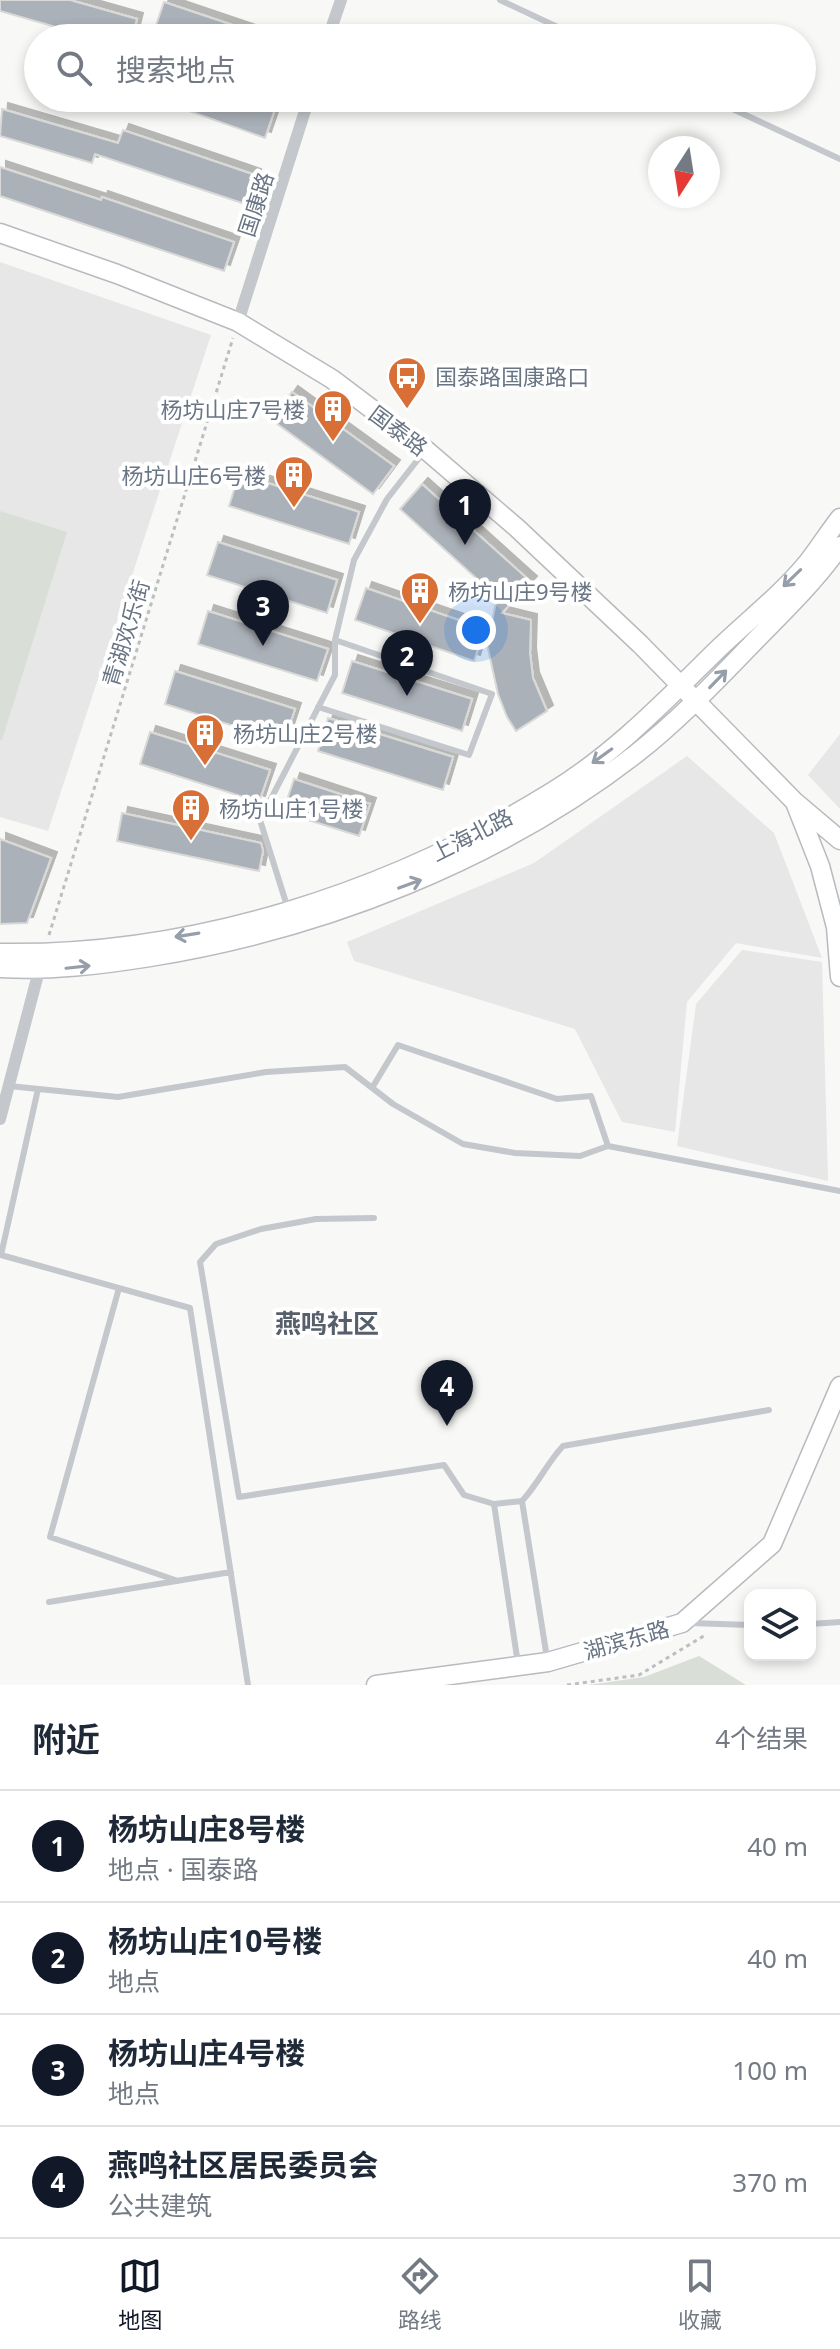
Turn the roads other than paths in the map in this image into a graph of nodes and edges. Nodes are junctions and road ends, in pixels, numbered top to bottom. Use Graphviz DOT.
graph roads {
  1 [pos="341,0"];
  2 [pos="500,0"];
  3 [pos="333,24"];
  4 [pos="551,24"];
  5 [pos="305,112"];
  6 [pos="739,112"];
  7 [pos="840,159"];
  8 [pos="0,233"];
  9 [pos="238,322"];
  10 [pos="426,450"];
  11 [pos="840,518"];
  12 [pos="840,546"];
  13 [pos="335,640"];
  14 [pos="680,685"];
  15 [pos="696,701"];
  16 [pos="318,707"];
  17 [pos="795,802"];
  18 [pos="840,840"];
  19 [pos="289,912"];
  20 [pos="0,953"];
  21 [pos="41,962"];
  22 [pos="0,968"];
  23 [pos="840,977"];
  24 [pos="8,1086"];
  25 [pos="372,1088"];
  26 [pos="38,1089"];
  27 [pos="0,1119"];
  28 [pos="608,1146"];
  29 [pos="840,1191"];
  30 [pos="374,1218"];
  31 [pos="119,1288"];
  32 [pos="840,1386"];
  33 [pos="769,1410"];
  34 [pos="522,1501"];
  35 [pos="494,1504"];
  36 [pos="231,1572"];
  37 [pos="178,1581"];
  38 [pos="49,1602"];
  39 [pos="840,1622"];
  40 [pos="682,1623"];
  41 [pos="816,1624"];
  42 [pos="744,1625"];
  43 [pos="548,1662"];
  44 [pos="518,1667"];
  45 [pos="248,1685"];
  46 [pos="376,1685"];
  1 -- 3 [label="street"];
  2 -- 4 [label="lane"];
  5 -- 9 [label="street, 国康路"];
  6 -- 7 [label="lane"];
  8 -- 9 [label="main road, 国泰路"];
  9 -- 10 [label="main road, 国泰路"];
  10 -- 13 [label="lane"];
  10 -- 14 [label="main road, 国泰路"];
  11 -- 14 [label="main road, 上海北路, one-way"];
  15 -- 12 [label="main road, 上海北路, one-way"];
  13 -- 16 [label="lane"];
  13 -- 16 [label="lane"];
  14 -- 15 [label="main road, 国泰路"];
  14 -- 19 [label="main road, 上海北路, one-way"];
  15 -- 17 [label="main road, 国泰路"];
  21 -- 15 [label="main road, 上海北路, one-way"];
  16 -- 19 [label="lane"];
  17 -- 18 [label="main road, 国泰路"];
  17 -- 23 [label="main road, 国泰路"];
  19 -- 21 [label="main road, 上海北路, one-way"];
  20 -- 21 [label="main road, 上海北路"];
  21 -- 22 [label="main road, 上海北路"];
  21 -- 24 [label="street"];
  24 -- 26 [label="lane"];
  24 -- 27 [label="street"];
  25 -- 26 [label="lane"];
  25 -- 28 [label="lane"];
  25 -- 28 [label="lane"];
  26 -- 31 [label="lane"];
  28 -- 29 [label="lane"];
  30 -- 35 [label="lane"];
  31 -- 36 [label="lane"];
  31 -- 37 [label="lane"];
  32 -- 40 [label="main road, 湖滨东路"];
  33 -- 34 [label="lane"];
  34 -- 35 [label="lane"];
  34 -- 43 [label="lane"];
  35 -- 44 [label="lane"];
  36 -- 37 [label="lane"];
  36 -- 45 [label="lane"];
  37 -- 38 [label="lane"];
  39 -- 41 [label="lane"];
  40 -- 42 [label="lane"];
  40 -- 43 [label="main road, 湖滨东路"];
  43 -- 44 [label="main road, 湖滨东路"];
  44 -- 46 [label="main road, 湖滨东路"];
}
